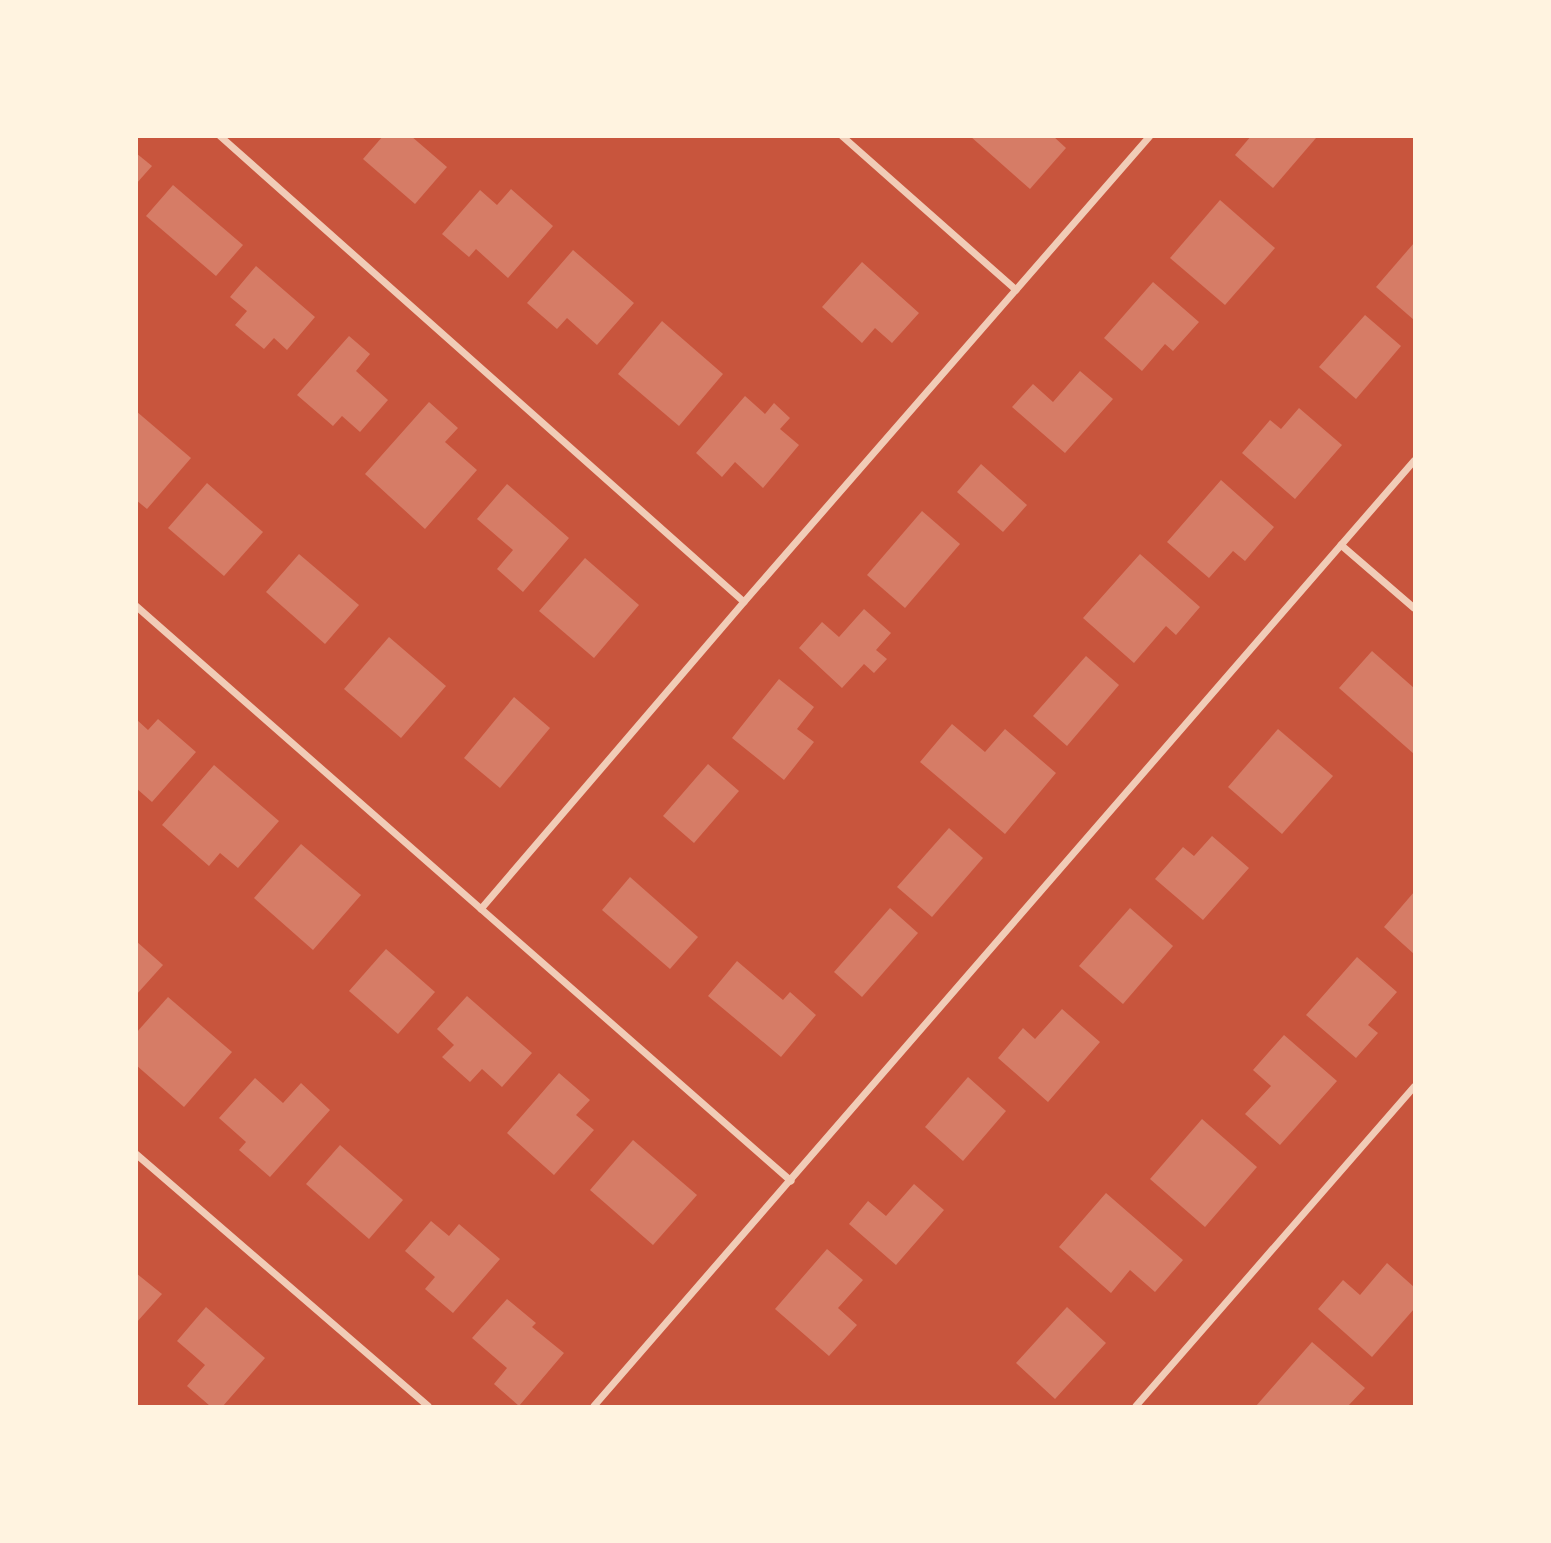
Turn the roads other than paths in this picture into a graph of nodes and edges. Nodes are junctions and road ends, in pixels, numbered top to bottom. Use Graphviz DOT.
graph roads {
  1 [pos="220,136"];
  2 [pos="842,136"];
  3 [pos="1150,136"];
  4 [pos="1016,290"];
  5 [pos="1415,461"];
  6 [pos="1341,545"];
  7 [pos="744,602"];
  8 [pos="136,606"];
  9 [pos="1415,608"];
  10 [pos="481,909"];
  11 [pos="1415,1087"];
  12 [pos="136,1154"];
  13 [pos="791,1181"];
  14 [pos="428,1406"];
  15 [pos="594,1406"];
  16 [pos="1136,1406"];
  1 -- 7 [label="street"];
  2 -- 4 [label="street"];
  3 -- 4 [label="street"];
  4 -- 7 [label="street"];
  5 -- 6 [label="street"];
  6 -- 9 [label="street"];
  6 -- 13 [label="street"];
  7 -- 10 [label="street"];
  8 -- 10 [label="street"];
  10 -- 13 [label="street"];
  11 -- 16 [label="street"];
  12 -- 14 [label="street"];
  13 -- 15 [label="street"];
}
